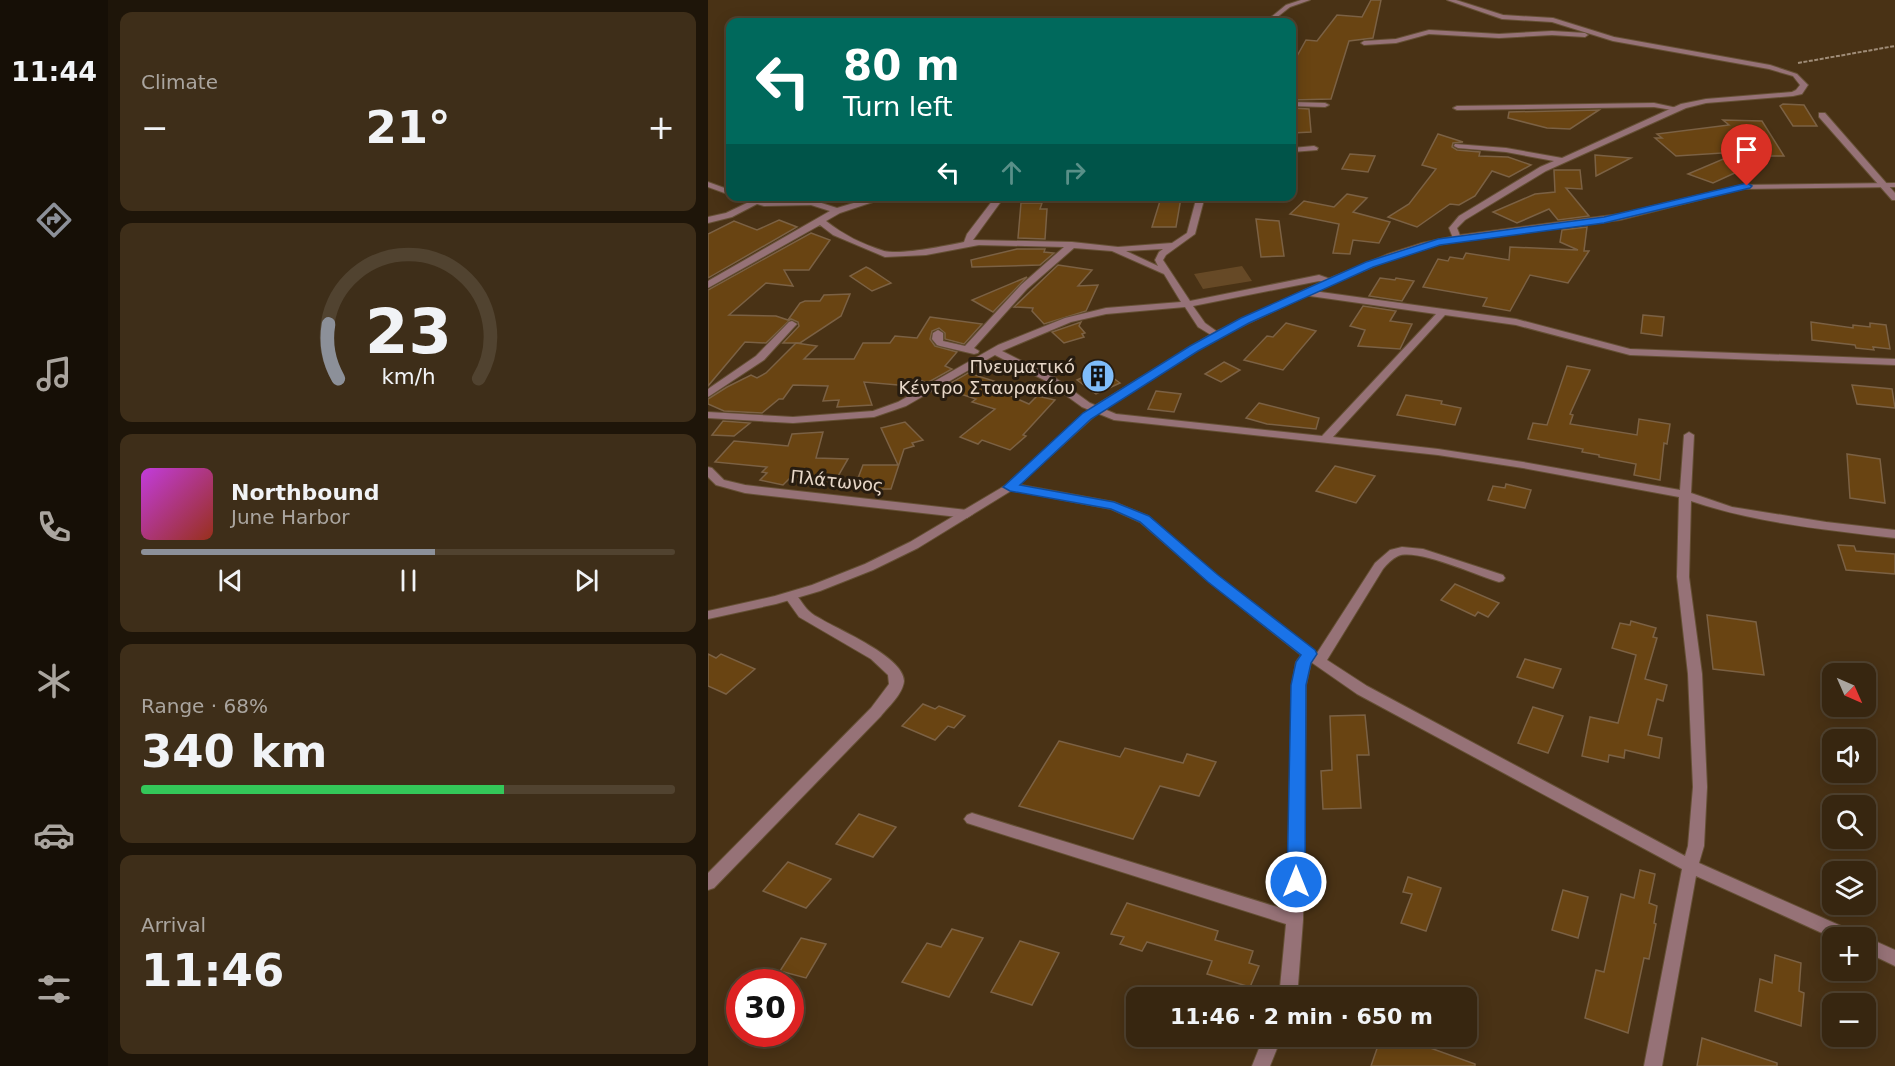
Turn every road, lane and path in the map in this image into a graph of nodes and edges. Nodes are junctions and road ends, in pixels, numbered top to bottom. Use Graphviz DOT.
graph roads {
  1 [pos="1307,0"];
  2 [pos="1450,0"];
  3 [pos="1273,18"];
  4 [pos="1602,37"];
  5 [pos="1364,43"];
  6 [pos="1895,46"];
  7 [pos="1770,67"];
  8 [pos="1296,104"];
  9 [pos="1325,105"];
  10 [pos="1457,108"];
  11 [pos="1677,109"];
  12 [pos="1822,115"];
  13 [pos="1458,146"];
  14 [pos="1314,148"];
  15 [pos="1296,150"];
  16 [pos="1562,160"];
  17 [pos="708,184"];
  18 [pos="1883,185"];
  19 [pos="1895,185"];
  20 [pos="726,191"];
  21 [pos="1895,198"];
  22 [pos="789,201"];
  23 [pos="810,201"];
  24 [pos="870,201"];
  25 [pos="997,201"];
  26 [pos="1200,201"];
  27 [pos="755,202"];
  28 [pos="837,211"];
  29 [pos="708,220"];
  30 [pos="819,220"];
  31 [pos="1457,238"];
  32 [pos="968,243"];
  33 [pos="1072,245"];
  34 [pos="1173,246"];
  35 [pos="1114,249"];
  36 [pos="1165,272"];
  37 [pos="1331,281"];
  38 [pos="708,285"];
  39 [pos="1306,292"];
  40 [pos="1187,303"];
  41 [pos="1443,312"];
  42 [pos="792,324"];
  43 [pos="938,333"];
  44 [pos="1216,335"];
  45 [pos="968,349"];
  46 [pos="990,354"];
  47 [pos="1895,362"];
  48 [pos="708,394"];
  49 [pos="1095,410"];
  50 [pos="708,415"];
  51 [pos="1689,435"];
  52 [pos="1325,439"];
  53 [pos="711,479"];
  54 [pos="1010,487"];
  55 [pos="1685,495"];
  56 [pos="967,514"];
  57 [pos="1895,534"];
  58 [pos="1498,578"];
  59 [pos="790,596"];
  60 [pos="708,615"];
  61 [pos="1315,658"];
  62 [pos="972,819"];
  63 [pos="1690,866"];
  64 [pos="708,883"];
  65 [pos="1295,920"];
  66 [pos="1826,927"];
  67 [pos="1876,949"];
  68 [pos="1895,958"];
  69 [pos="1289,987"];
  70 [pos="1269,1047"];
  71 [pos="1261,1066"];
  72 [pos="1653,1066"];
  1 -- 3 [label="street"];
  2 -- 4 [label="street"];
  4 -- 5 [label="street"];
  4 -- 7 [label="street"];
  6 -- 7 [label="path"];
  7 -- 11 [label="street"];
  8 -- 9 [label="street"];
  10 -- 11 [label="street"];
  11 -- 16 [label="street"];
  12 -- 18 [label="street"];
  13 -- 16 [label="street"];
  14 -- 15 [label="street"];
  16 -- 31 [label="street"];
  17 -- 20 [label="street"];
  18 -- 19 [label="street"];
  18 -- 21 [label="street"];
  18 -- 31 [label="street"];
  22 -- 27 [label="street"];
  23 -- 28 [label="street"];
  24 -- 28 [label="street"];
  25 -- 32 [label="street"];
  26 -- 34 [label="street"];
  27 -- 29 [label="street"];
  28 -- 30 [label="street"];
  30 -- 32 [label="street"];
  30 -- 38 [label="street"];
  31 -- 37 [label="street"];
  32 -- 33 [label="street"];
  33 -- 35 [label="street"];
  33 -- 45 [label="street"];
  34 -- 35 [label="street"];
  34 -- 36 [label="street"];
  35 -- 36 [label="street"];
  36 -- 40 [label="street"];
  37 -- 39 [label="street"];
  37 -- 40 [label="street"];
  39 -- 41 [label="street"];
  39 -- 44 [label="street"];
  40 -- 44 [label="street"];
  40 -- 46 [label="street"];
  41 -- 47 [label="street"];
  41 -- 52 [label="street"];
  42 -- 48 [label="street"];
  43 -- 45 [label="street"];
  44 -- 49 [label="street"];
  45 -- 46 [label="street"];
  46 -- 49 [label="street"];
  46 -- 50 [label="street"];
  49 -- 52 [label="street"];
  49 -- 54 [label="street"];
  51 -- 55 [label="street"];
  52 -- 55 [label="street"];
  53 -- 56 [label="street, Πλάτωνος"];
  54 -- 56 [label="street"];
  54 -- 61 [label="street"];
  55 -- 57 [label="street"];
  55 -- 63 [label="street"];
  56 -- 59 [label="street"];
  58 -- 61 [label="street"];
  59 -- 60 [label="street"];
  59 -- 64 [label="street"];
  61 -- 63 [label="street"];
  61 -- 65 [label="street"];
  62 -- 65 [label="street"];
  63 -- 66 [label="street"];
  63 -- 72 [label="street"];
  65 -- 69 [label="street"];
  67 -- 68 [label="street"];
  70 -- 71 [label="street"];
}
